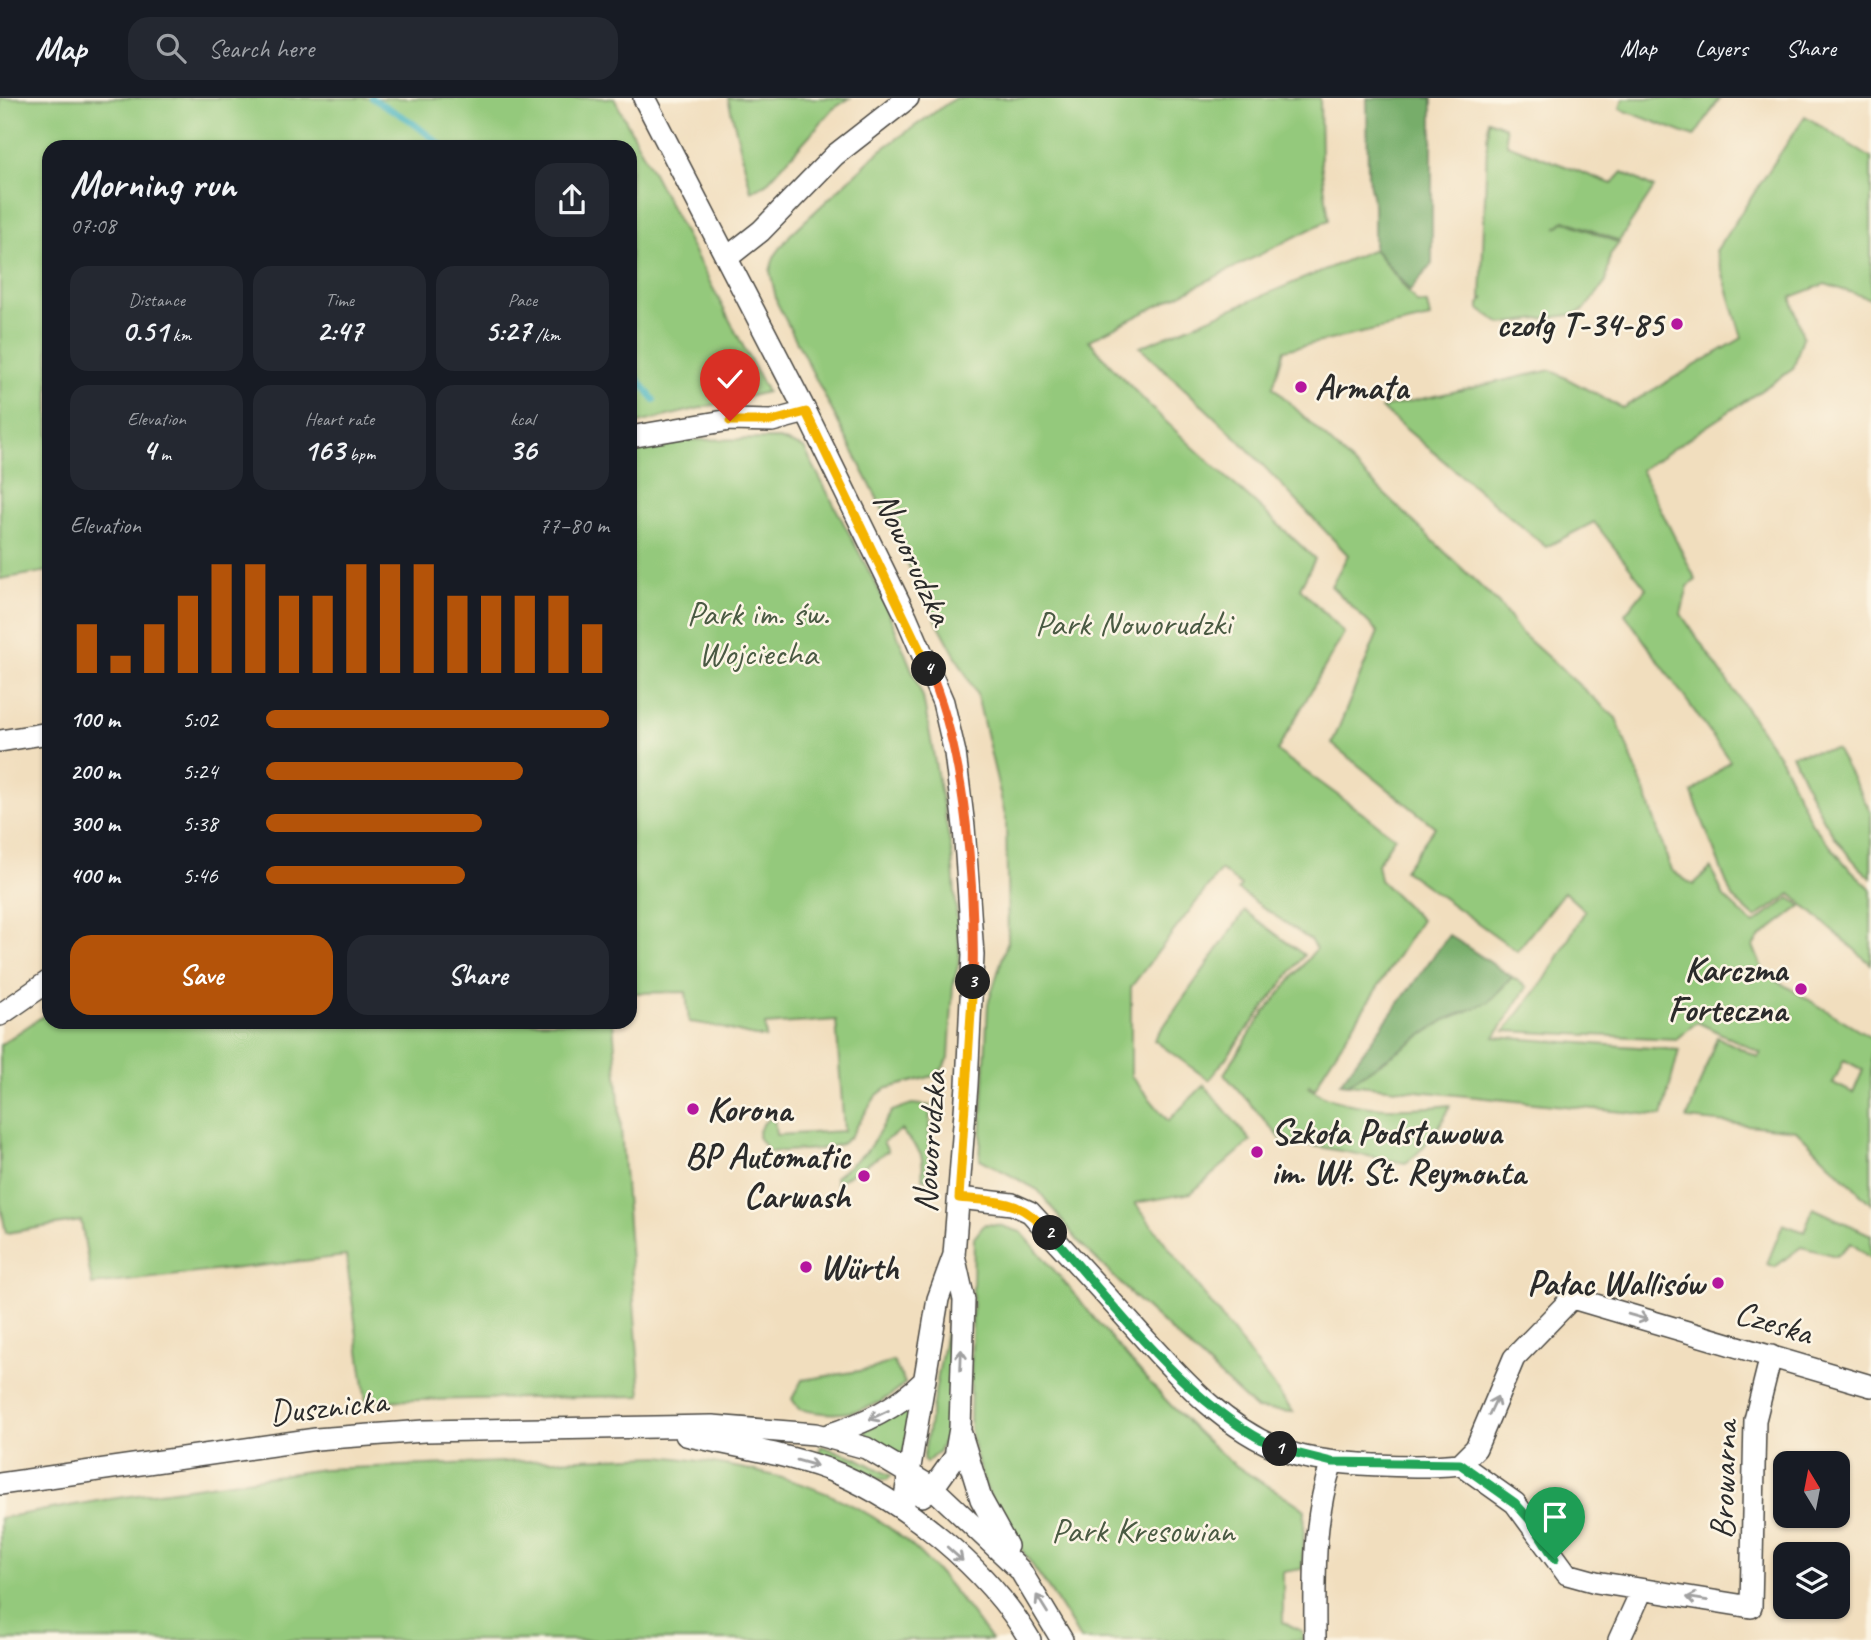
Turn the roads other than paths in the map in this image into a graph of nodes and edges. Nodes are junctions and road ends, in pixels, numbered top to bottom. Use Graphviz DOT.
graph roads {
  1 [pos="644,98"];
  2 [pos="908,98"];
  3 [pos="728,257"];
  4 [pos="806,412"];
  5 [pos="637,436"];
  6 [pos="42,734"];
  7 [pos="0,741"];
  8 [pos="42,986"];
  9 [pos="0,1014"];
  10 [pos="959,1198"];
  11 [pos="954,1255"];
  12 [pos="1772,1356"];
  13 [pos="925,1380"];
  14 [pos="1871,1386"];
  15 [pos="960,1428"];
  16 [pos="666,1429"];
  17 [pos="825,1436"];
  18 [pos="1332,1462"];
  19 [pos="1460,1464"];
  20 [pos="910,1475"];
  21 [pos="0,1484"];
  22 [pos="933,1488"];
  23 [pos="903,1509"];
  24 [pos="1020,1570"];
  25 [pos="1643,1590"];
  26 [pos="1030,1640"];
  27 [pos="1062,1640"];
  28 [pos="1315,1640"];
  29 [pos="1619,1640"];
  1 -- 3 [label="street, Noworudzka"];
  2 -- 3 [label="street"];
  3 -- 4 [label="street, Noworudzka"];
  4 -- 5 [label="street"];
  4 -- 10 [label="street, Noworudzka"];
  6 -- 7 [label="street"];
  8 -- 9 [label="street"];
  10 -- 11 [label="street, Noworudzka"];
  10 -- 18 [label="street"];
  11 -- 13 [label="street, Noworudzka"];
  15 -- 11 [label="street, Noworudzka, one-way"];
  12 -- 14 [label="street, Czeska"];
  19 -- 12 [label="street, Czeska, one-way"];
  12 -- 25 [label="street, Browarna, one-way"];
  13 -- 17 [label="street, one-way"];
  13 -- 20 [label="street, Noworudzka"];
  15 -- 22 [label="street, Noworudzka"];
  15 -- 24 [label="street"];
  16 -- 17 [label="street, Dusznicka"];
  16 -- 21 [label="street, Dusznicka"];
  16 -- 23 [label="street, Dusznicka, one-way"];
  17 -- 20 [label="street, Dusznicka"];
  18 -- 19 [label="street"];
  18 -- 28 [label="street"];
  19 -- 25 [label="street"];
  20 -- 22 [label="street, Dusznicka"];
  20 -- 23 [label="street, Noworudzka"];
  22 -- 23 [label="street, Noworudzka"];
  22 -- 24 [label="street, Dusznicka"];
  23 -- 26 [label="street, Dusznicka, one-way"];
  27 -- 24 [label="street, one-way"];
  25 -- 29 [label="street"];
}
